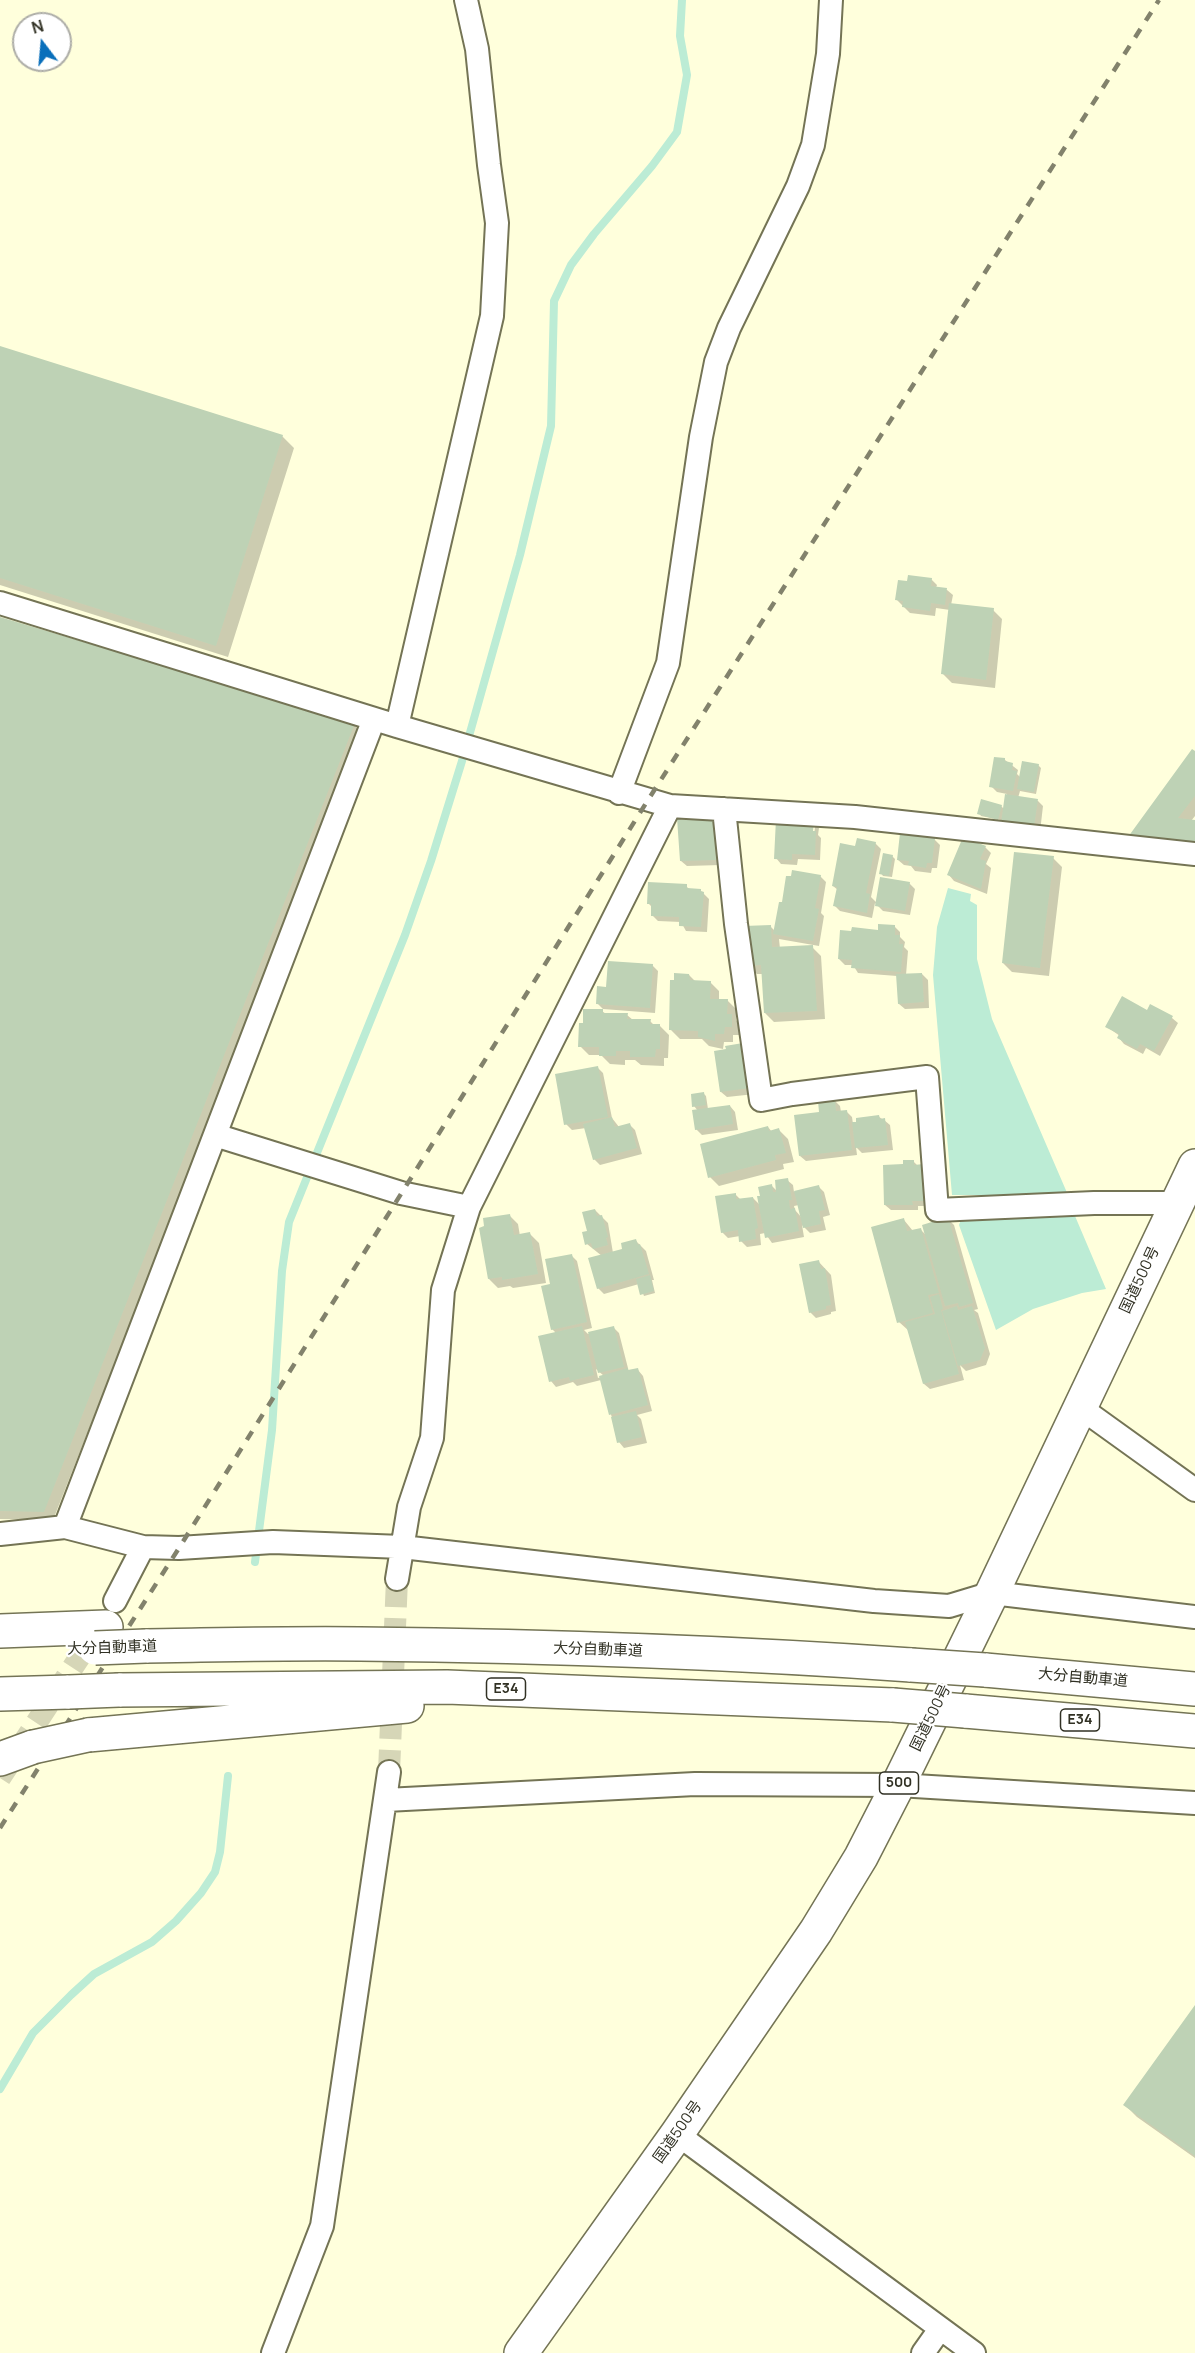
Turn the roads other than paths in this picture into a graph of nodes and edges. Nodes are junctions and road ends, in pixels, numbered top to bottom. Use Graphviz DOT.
graph roads {
  1 [pos="466,0"];
  2 [pos="831,0"];
  3 [pos="0,603"];
  4 [pos="374,719"];
  5 [pos="397,726"];
  6 [pos="619,793"];
  7 [pos="670,806"];
  8 [pos="724,809"];
  9 [pos="1195,854"];
  10 [pos="215,1135"];
  11 [pos="1195,1166"];
  12 [pos="1177,1203"];
  13 [pos="469,1207"];
  14 [pos="1081,1408"];
  15 [pos="1195,1490"];
  16 [pos="65,1527"];
  17 [pos="0,1534"];
  18 [pos="143,1547"];
  19 [pos="402,1547"];
  20 [pos="397,1579"];
  21 [pos="992,1593"];
  22 [pos="1195,1617"];
  23 [pos="106,1626"];
  24 [pos="0,1631"];
  25 [pos="0,1652"];
  26 [pos="1195,1689"];
  27 [pos="0,1694"];
  28 [pos="784,1699"];
  29 [pos="1195,1731"];
  30 [pos="0,1759"];
  31 [pos="389,1772"];
  32 [pos="898,1785"];
  33 [pos="386,1800"];
  34 [pos="1195,1803"];
  35 [pos="676,2134"];
  36 [pos="940,2329"];
  37 [pos="273,2353"];
  38 [pos="521,2353"];
  39 [pos="923,2353"];
  40 [pos="974,2353"];
  1 -- 5 [label="street"];
  2 -- 6 [label="street"];
  3 -- 4 [label="street"];
  4 -- 5 [label="street"];
  4 -- 10 [label="street"];
  5 -- 6 [label="street"];
  6 -- 7 [label="street"];
  7 -- 8 [label="street"];
  7 -- 13 [label="street"];
  8 -- 9 [label="street"];
  8 -- 12 [label="street"];
  10 -- 13 [label="street"];
  10 -- 16 [label="street"];
  11 -- 12 [label="highway, 国道500号 / 500"];
  12 -- 14 [label="highway, 国道500号 / 500"];
  13 -- 19 [label="street"];
  14 -- 15 [label="street"];
  14 -- 21 [label="highway, 国道500号 / 500"];
  16 -- 17 [label="street"];
  16 -- 18 [label="street"];
  18 -- 19 [label="street"];
  18 -- 23 [label="street"];
  19 -- 20 [label="street"];
  19 -- 21 [label="street"];
  21 -- 22 [label="street"];
  21 -- 32 [label="highway, 国道500号 / 500"];
  23 -- 24 [label="highway"];
  23 -- 25 [label="highway, 大分自動車道"];
  23 -- 26 [label="highway, 大分自動車道, bridge"];
  27 -- 28 [label="highway, E34, bridge"];
  28 -- 29 [label="highway, E34, bridge"];
  28 -- 30 [label="highway, bridge"];
  31 -- 33 [label="street"];
  32 -- 33 [label="street"];
  32 -- 34 [label="street"];
  32 -- 35 [label="highway, 国道500号 / 500"];
  33 -- 37 [label="street"];
  35 -- 36 [label="street"];
  35 -- 38 [label="highway, 国道500号 / 500"];
  36 -- 39 [label="street"];
  36 -- 40 [label="street"];
}
